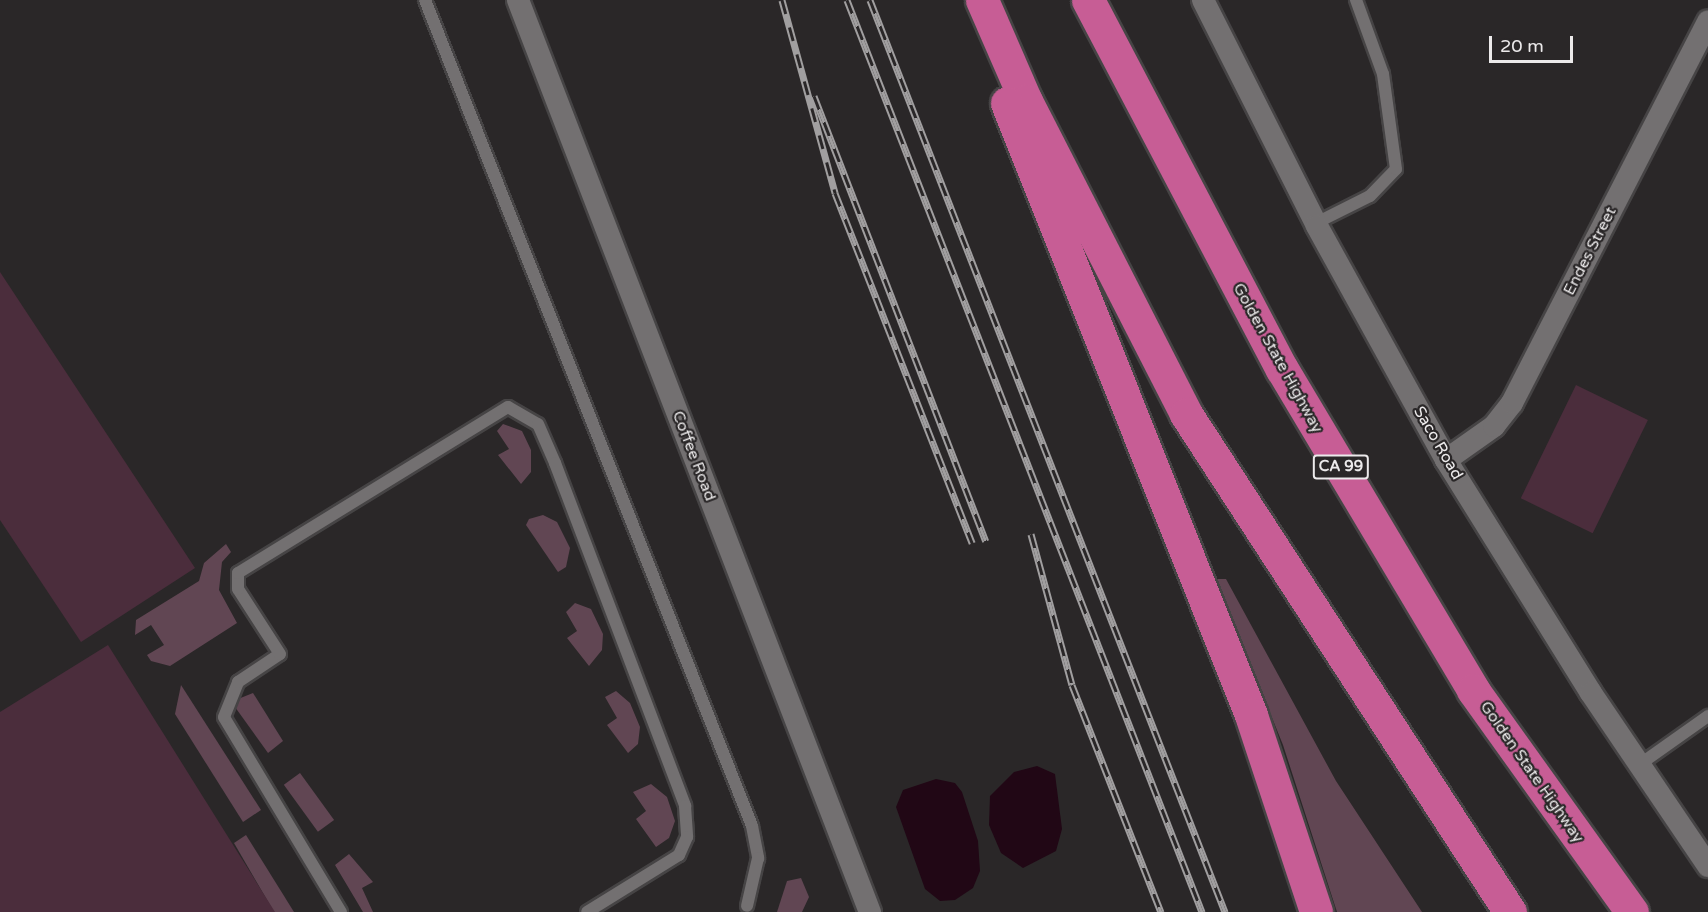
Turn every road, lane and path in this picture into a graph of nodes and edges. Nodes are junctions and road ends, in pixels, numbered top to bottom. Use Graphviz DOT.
graph roads {
  1 [pos="425,0"];
  2 [pos="518,0"];
  3 [pos="969,0"];
  4 [pos="982,0"];
  5 [pos="1088,0"];
  6 [pos="1203,0"];
  7 [pos="1356,0"];
  8 [pos="1708,21"];
  9 [pos="1316,223"];
  10 [pos="1446,460"];
  11 [pos="1708,716"];
  12 [pos="1639,765"];
  13 [pos="1708,866"];
  14 [pos="744,910"];
  15 [pos="341,912"];
  16 [pos="587,912"];
  17 [pos="870,912"];
  18 [pos="1316,912"];
  19 [pos="1510,912"];
  20 [pos="1632,912"];
  1 -- 14 [label="lane"];
  2 -- 17 [label="street, Coffee Road"];
  3 -- 18 [label="highway"];
  4 -- 19 [label="highway"];
  5 -- 20 [label="highway, Golden State Highway / CA 99"];
  6 -- 9 [label="street, Saco Road"];
  7 -- 9 [label="lane"];
  8 -- 10 [label="street, Endes Street"];
  9 -- 10 [label="street, Saco Road"];
  10 -- 12 [label="street, Saco Road"];
  11 -- 12 [label="lane"];
  12 -- 13 [label="street, Saco Road"];
  15 -- 16 [label="lane"];
}
